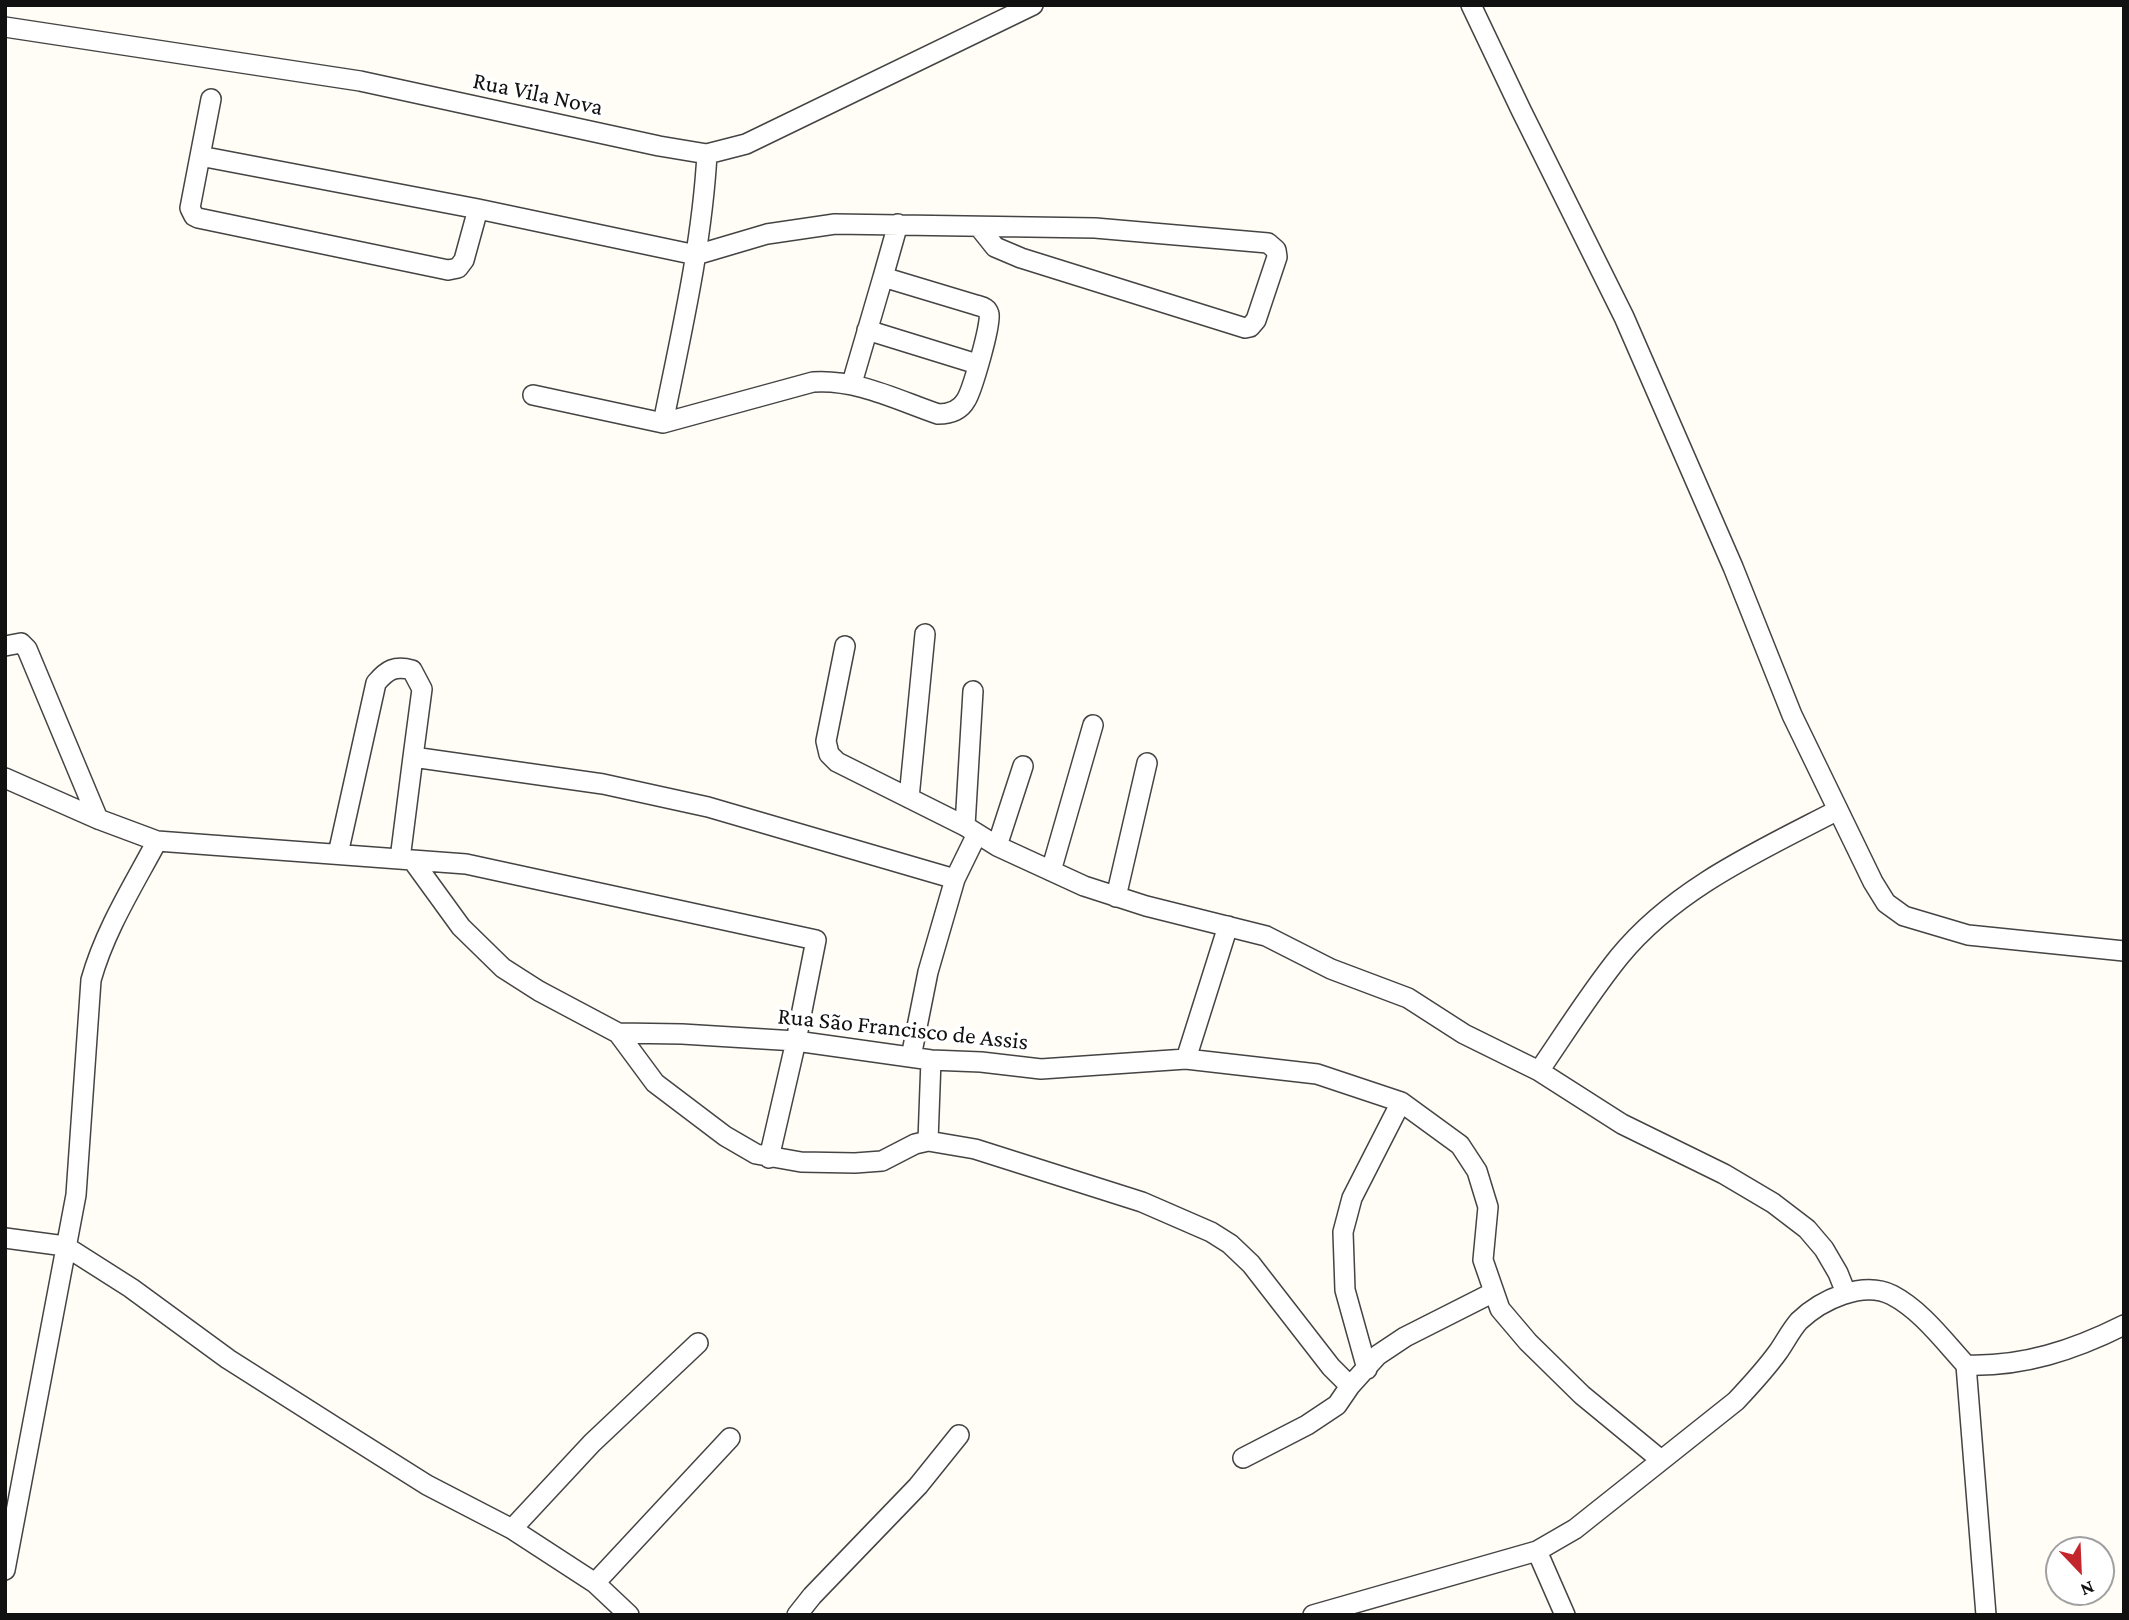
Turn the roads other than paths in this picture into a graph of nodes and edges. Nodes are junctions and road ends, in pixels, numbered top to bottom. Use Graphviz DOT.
graph roads {
  1 [pos="1033,5"];
  2 [pos="1471,5"];
  3 [pos="5,27"];
  4 [pos="211,99"];
  5 [pos="707,154"];
  6 [pos="200,156"];
  7 [pos="478,209"];
  8 [pos="898,224"];
  9 [pos="979,227"];
  10 [pos="696,255"];
  11 [pos="883,276"];
  12 [pos="867,330"];
  13 [pos="977,364"];
  14 [pos="852,383"];
  15 [pos="533,395"];
  16 [pos="663,423"];
  17 [pos="925,634"];
  18 [pos="5,646"];
  19 [pos="845,646"];
  20 [pos="973,691"];
  21 [pos="1093,725"];
  22 [pos="413,757"];
  23 [pos="1147,762"];
  24 [pos="1023,766"];
  25 [pos="5,778"];
  26 [pos="909,798"];
  27 [pos="1838,810"];
  28 [pos="99,819"];
  29 [pos="971,830"];
  30 [pos="157,841"];
  31 [pos="998,846"];
  32 [pos="338,854"];
  33 [pos="406,860"];
  34 [pos="1051,871"];
  35 [pos="955,879"];
  36 [pos="1116,897"];
  37 [pos="1228,926"];
  38 [pos="2124,951"];
  39 [pos="618,1033"];
  40 [pos="796,1041"];
  41 [pos="911,1057"];
  42 [pos="1186,1059"];
  43 [pos="931,1060"];
  44 [pos="1539,1071"];
  45 [pos="1401,1102"];
  46 [pos="928,1141"];
  47 [pos="769,1158"];
  48 [pos="5,1238"];
  49 [pos="65,1246"];
  50 [pos="1494,1292"];
  51 [pos="1846,1293"];
  52 [pos="2124,1325"];
  53 [pos="698,1343"];
  54 [pos="1966,1365"];
  55 [pos="1367,1369"];
  56 [pos="1350,1386"];
  57 [pos="959,1435"];
  58 [pos="730,1438"];
  59 [pos="1243,1458"];
  60 [pos="1661,1460"];
  61 [pos="512,1529"];
  62 [pos="1537,1551"];
  63 [pos="5,1570"];
  64 [pos="595,1583"];
  65 [pos="629,1615"];
  66 [pos="797,1615"];
  67 [pos="1313,1615"];
  68 [pos="1565,1615"];
  69 [pos="1986,1615"];
  1 -- 5 [label="street, Rua Vila Nova"];
  2 -- 27 [label="street"];
  3 -- 5 [label="street, Rua Vila Nova"];
  4 -- 6 [label="street"];
  5 -- 10 [label="street"];
  6 -- 7 [label="street"];
  6 -- 7 [label="street"];
  7 -- 10 [label="street"];
  8 -- 9 [label="street"];
  8 -- 10 [label="street"];
  8 -- 11 [label="street"];
  9 -- 9 [label="street"];
  10 -- 16 [label="street"];
  11 -- 12 [label="street"];
  11 -- 13 [label="street"];
  12 -- 13 [label="street"];
  12 -- 14 [label="street"];
  13 -- 14 [label="street"];
  14 -- 16 [label="street"];
  15 -- 16 [label="street"];
  17 -- 26 [label="street"];
  18 -- 28 [label="street"];
  19 -- 26 [label="street"];
  20 -- 29 [label="street"];
  21 -- 34 [label="street"];
  22 -- 32 [label="street"];
  22 -- 33 [label="street"];
  22 -- 35 [label="street"];
  23 -- 36 [label="street"];
  24 -- 31 [label="street"];
  25 -- 28 [label="street"];
  26 -- 29 [label="street"];
  27 -- 38 [label="street"];
  27 -- 44 [label="street"];
  28 -- 30 [label="street"];
  29 -- 31 [label="street"];
  29 -- 35 [label="street"];
  30 -- 32 [label="street"];
  30 -- 49 [label="street"];
  31 -- 34 [label="street"];
  32 -- 33 [label="street"];
  33 -- 39 [label="street, Rua São Francisco de Assis"];
  33 -- 40 [label="street"];
  34 -- 36 [label="street"];
  35 -- 41 [label="street"];
  36 -- 37 [label="street"];
  37 -- 42 [label="street"];
  37 -- 44 [label="street"];
  39 -- 40 [label="street, Rua São Francisco de Assis"];
  39 -- 47 [label="street"];
  40 -- 41 [label="street, Rua São Francisco de Assis"];
  40 -- 47 [label="street"];
  41 -- 43 [label="street, Rua São Francisco de Assis"];
  42 -- 43 [label="street, Rua São Francisco de Assis"];
  42 -- 45 [label="street, Rua São Francisco de Assis"];
  43 -- 46 [label="street"];
  44 -- 51 [label="street"];
  45 -- 50 [label="street, Rua São Francisco de Assis"];
  45 -- 55 [label="street"];
  46 -- 47 [label="street"];
  46 -- 56 [label="street"];
  48 -- 49 [label="street"];
  49 -- 61 [label="street"];
  49 -- 63 [label="street"];
  50 -- 55 [label="street"];
  50 -- 60 [label="street, Rua São Francisco de Assis"];
  51 -- 54 [label="street"];
  51 -- 60 [label="street"];
  52 -- 54 [label="street"];
  53 -- 61 [label="street"];
  54 -- 69 [label="street"];
  55 -- 56 [label="street"];
  56 -- 59 [label="street"];
  57 -- 66 [label="street"];
  58 -- 64 [label="street"];
  60 -- 62 [label="street"];
  61 -- 64 [label="street"];
  62 -- 67 [label="street"];
  62 -- 68 [label="street"];
  64 -- 65 [label="street"];
}
